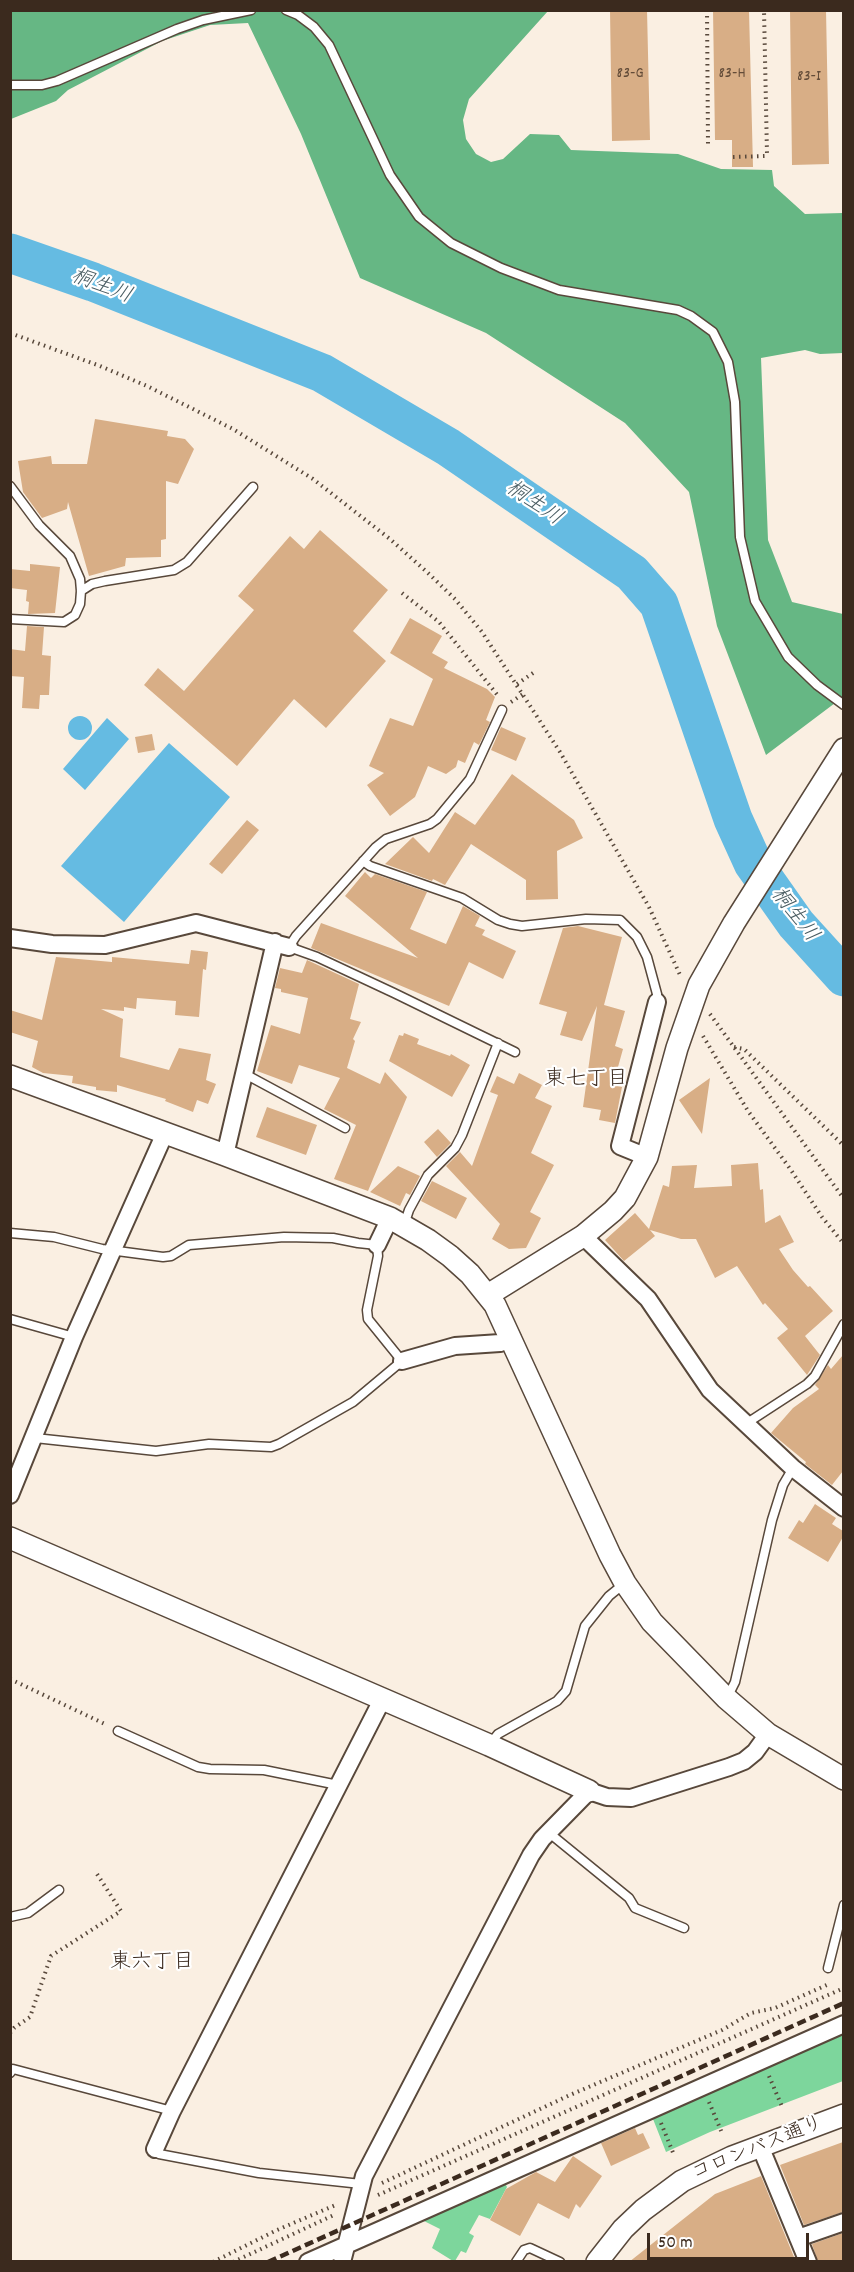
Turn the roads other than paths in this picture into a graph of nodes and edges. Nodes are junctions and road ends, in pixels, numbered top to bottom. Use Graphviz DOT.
graph roads {
  1 [pos="251,10"];
  2 [pos="286,10"];
  3 [pos="10,85"];
  4 [pos="10,486"];
  5 [pos="253,488"];
  6 [pos="81,591"];
  7 [pos="10,619"];
  8 [pos="843,705"];
  9 [pos="502,706"];
  10 [pos="843,749"];
  11 [pos="363,861"];
  12 [pos="10,938"];
  13 [pos="282,945"];
  14 [pos="657,1002"];
  15 [pos="498,1043"];
  16 [pos="515,1052"];
  17 [pos="245,1074"];
  18 [pos="10,1076"];
  19 [pos="345,1128"];
  20 [pos="165,1132"];
  21 [pos="225,1155"];
  22 [pos="647,1157"];
  23 [pos="397,1222"];
  24 [pos="10,1233"];
  25 [pos="583,1236"];
  26 [pos="377,1245"];
  27 [pos="114,1251"];
  28 [pos="488,1295"];
  29 [pos="10,1319"];
  30 [pos="843,1324"];
  31 [pos="74,1337"];
  32 [pos="512,1338"];
  33 [pos="402,1361"];
  34 [pos="744,1425"];
  35 [pos="35,1438"];
  36 [pos="793,1468"];
  37 [pos="10,1495"];
  38 [pos="843,1508"];
  39 [pos="10,1538"];
  40 [pos="625,1583"];
  41 [pos="726,1698"];
  42 [pos="382,1700"];
  43 [pos="118,1731"];
  44 [pos="768,1734"];
  45 [pos="489,1745"];
  46 [pos="843,1779"];
  47 [pos="338,1785"];
  48 [pos="589,1791"];
  49 [pos="548,1832"];
  50 [pos="59,1890"];
  51 [pos="843,1905"];
  52 [pos="10,1917"];
  53 [pos="684,1928"];
  54 [pos="828,1968"];
  55 [pos="843,2024"];
  56 [pos="10,2073"];
  57 [pos="172,2111"];
  58 [pos="843,2115"];
  59 [pos="760,2146"];
  60 [pos="155,2149"];
  61 [pos="366,2186"];
  62 [pos="843,2222"];
  63 [pos="798,2238"];
  64 [pos="346,2243"];
  65 [pos="308,2262"];
  66 [pos="342,2262"];
  67 [pos="516,2262"];
  68 [pos="560,2262"];
  69 [pos="597,2262"];
  70 [pos="808,2262"];
  1 -- 3 [label="lane"];
  2 -- 8 [label="lane"];
  4 -- 6 [label="lane"];
  5 -- 6 [label="lane"];
  6 -- 7 [label="lane"];
  9 -- 11 [label="lane"];
  10 -- 22 [label="street"];
  11 -- 13 [label="lane"];
  11 -- 14 [label="lane"];
  12 -- 13 [label="street"];
  13 -- 15 [label="lane"];
  13 -- 17 [label="street"];
  14 -- 22 [label="street"];
  15 -- 16 [label="lane"];
  15 -- 23 [label="lane"];
  17 -- 19 [label="lane"];
  17 -- 21 [label="street"];
  18 -- 20 [label="street"];
  20 -- 21 [label="street"];
  20 -- 27 [label="street"];
  21 -- 23 [label="street"];
  22 -- 25 [label="street"];
  23 -- 26 [label="street"];
  23 -- 28 [label="street"];
  24 -- 27 [label="lane"];
  25 -- 28 [label="street"];
  25 -- 34 [label="street"];
  26 -- 27 [label="lane"];
  26 -- 33 [label="lane"];
  27 -- 31 [label="street"];
  28 -- 32 [label="street"];
  29 -- 31 [label="lane"];
  30 -- 34 [label="lane"];
  31 -- 35 [label="street"];
  32 -- 33 [label="street"];
  32 -- 40 [label="street"];
  33 -- 35 [label="lane"];
  34 -- 36 [label="street"];
  35 -- 37 [label="street"];
  36 -- 38 [label="street"];
  36 -- 41 [label="lane"];
  39 -- 42 [label="street"];
  40 -- 41 [label="street"];
  40 -- 45 [label="lane"];
  41 -- 44 [label="street"];
  42 -- 45 [label="street"];
  42 -- 47 [label="street"];
  43 -- 47 [label="lane"];
  44 -- 46 [label="street"];
  44 -- 48 [label="street"];
  45 -- 48 [label="street"];
  47 -- 57 [label="street"];
  48 -- 49 [label="street"];
  49 -- 53 [label="lane"];
  49 -- 61 [label="street"];
  50 -- 52 [label="lane"];
  51 -- 54 [label="lane"];
  55 -- 64 [label="street"];
  56 -- 57 [label="lane"];
  57 -- 60 [label="street"];
  58 -- 59 [label="street, コロンバス通り"];
  59 -- 63 [label="street"];
  59 -- 69 [label="street, コロンバス通り"];
  60 -- 61 [label="lane"];
  61 -- 64 [label="street"];
  62 -- 63 [label="street"];
  63 -- 70 [label="street"];
  64 -- 65 [label="street"];
  64 -- 66 [label="street"];
  67 -- 68 [label="lane"];
}
